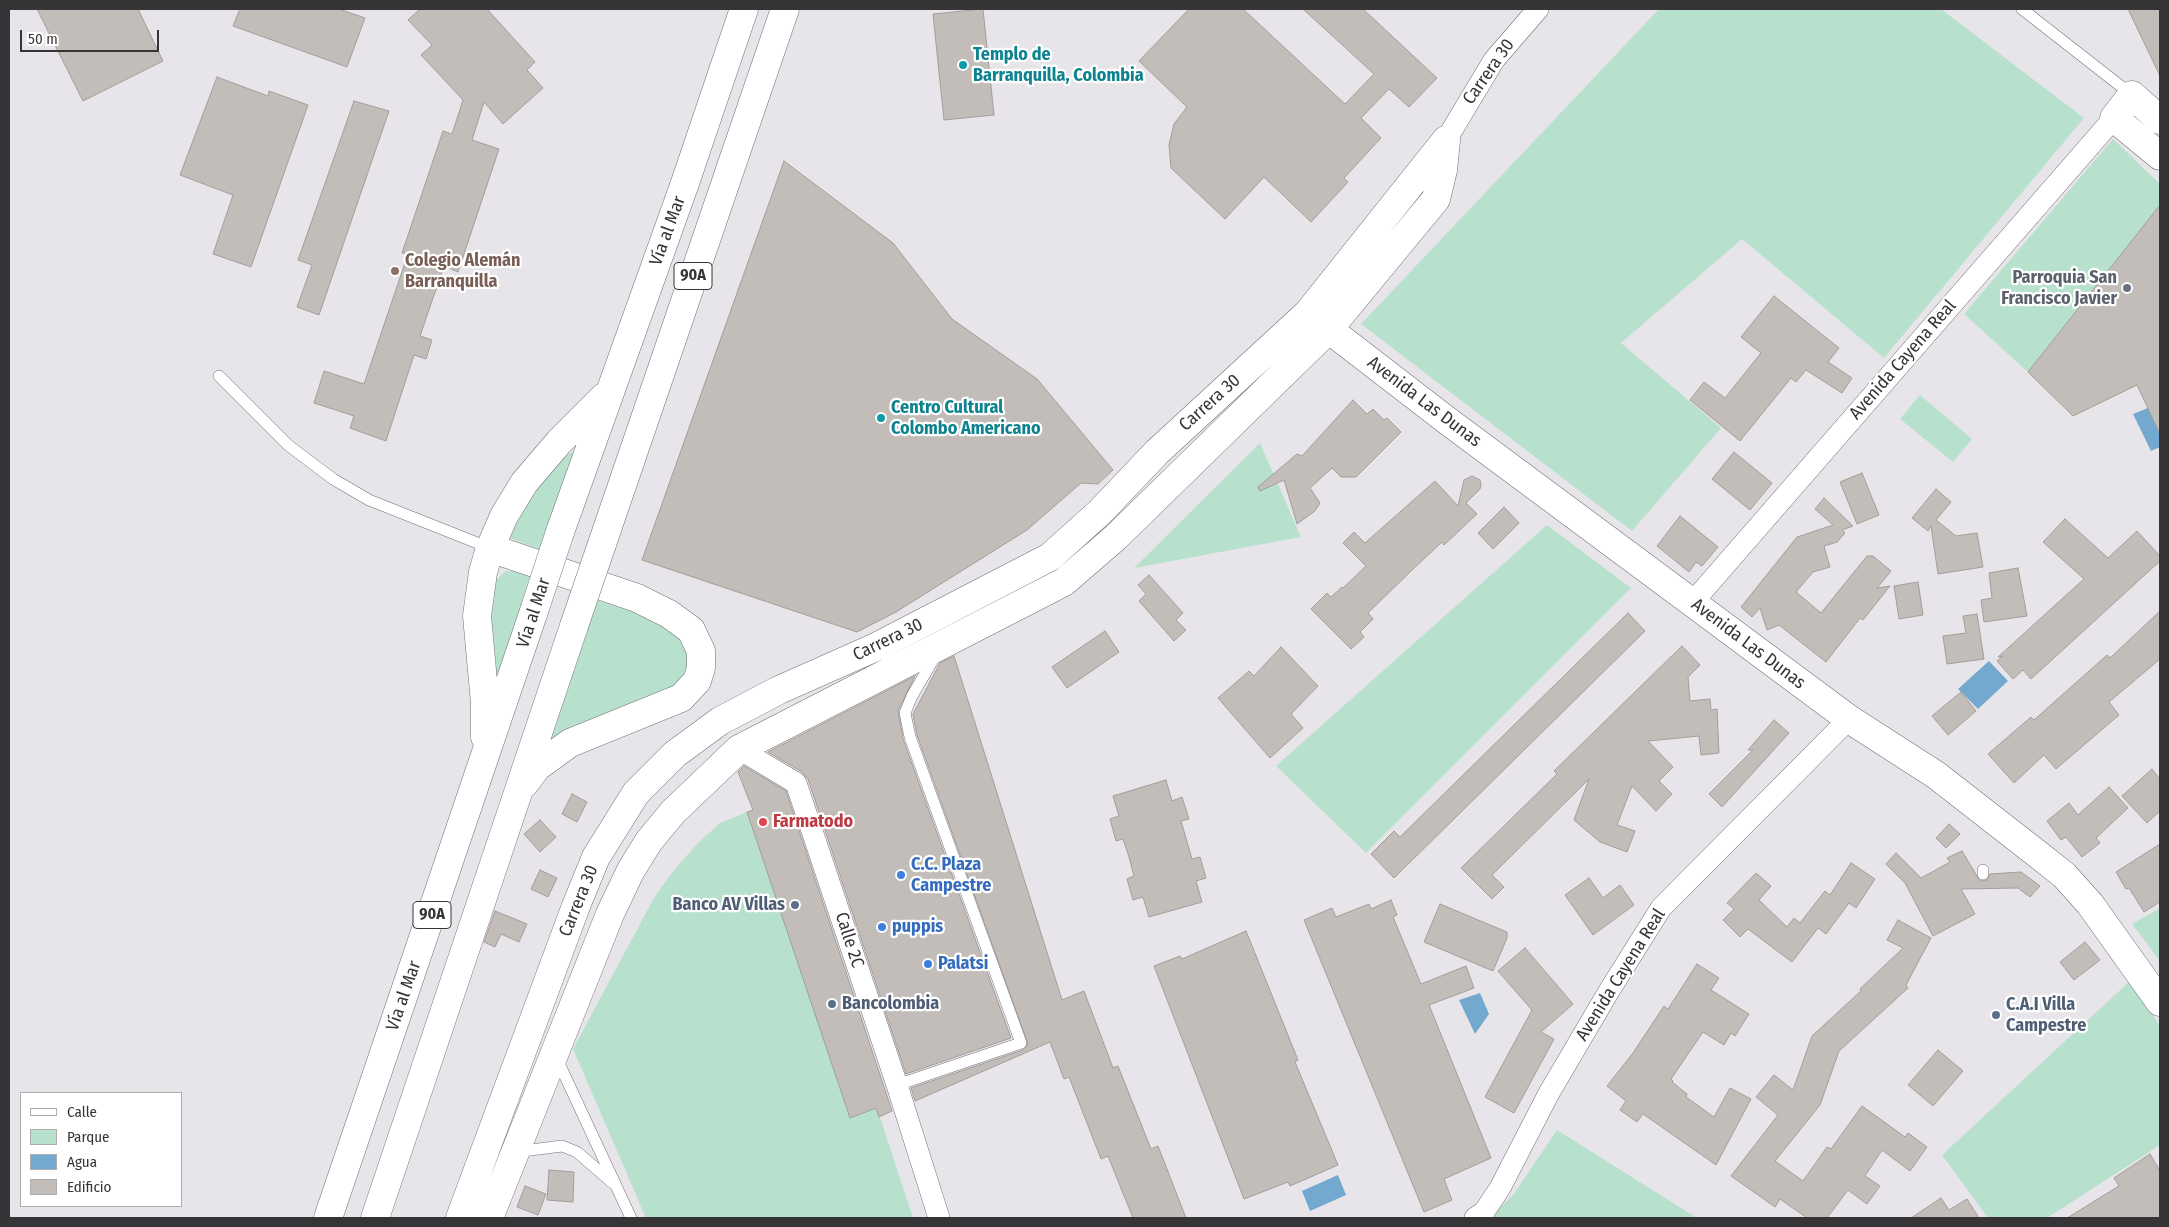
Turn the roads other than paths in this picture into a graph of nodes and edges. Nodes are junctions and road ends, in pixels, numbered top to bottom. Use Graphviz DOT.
graph roads {
  1 [pos="744,9"];
  2 [pos="785,9"];
  3 [pos="1538,9"];
  4 [pos="2024,10"];
  5 [pos="2132,95"];
  6 [pos="2114,118"];
  7 [pos="2160,120"];
  8 [pos="1446,140"];
  9 [pos="2160,156"];
  10 [pos="1318,321"];
  11 [pos="219,376"];
  12 [pos="609,390"];
  13 [pos="490,548"];
  14 [pos="1692,603"];
  15 [pos="941,646"];
  16 [pos="1849,719"];
  17 [pos="739,749"];
  18 [pos="476,785"];
  19 [pos="506,825"];
  20 [pos="2160,1002"];
  21 [pos="554,1053"];
  22 [pos="897,1085"];
  23 [pos="514,1152"];
  24 [pos="618,1188"];
  25 [pos="328,1218"];
  26 [pos="374,1218"];
  27 [pos="460,1218"];
  28 [pos="489,1218"];
  29 [pos="630,1218"];
  30 [pos="939,1218"];
  31 [pos="1475,1218"];
  1 -- 12 [label="main road, Vía al Mar / 90A"];
  2 -- 19 [label="main road, 90A, bridge"];
  3 -- 8 [label="street, Carrera 30"];
  4 -- 5 [label="lane"];
  5 -- 6 [label="main road"];
  5 -- 7 [label="main road"];
  6 -- 9 [label="main road"];
  6 -- 14 [label="street, Avenida Cayena Real"];
  8 -- 10 [label="main road, Carrera 30"];
  10 -- 14 [label="main road, Avenida Las Dunas"];
  10 -- 15 [label="main road, Carrera 30"];
  10 -- 27 [label="main road, Carrera 30"];
  11 -- 13 [label="lane"];
  12 -- 13 [label="main road"];
  12 -- 18 [label="main road, Vía al Mar / 90A, bridge"];
  13 -- 18 [label="main road"];
  13 -- 19 [label="main road"];
  14 -- 16 [label="main road, Avenida Las Dunas"];
  15 -- 17 [label="main road, Carrera 30"];
  15 -- 22 [label="lane"];
  16 -- 20 [label="main road, Avenida Las Dunas"];
  16 -- 31 [label="street, Avenida Cayena Real"];
  17 -- 21 [label="main road, Carrera 30"];
  17 -- 22 [label="street, Calle 2C"];
  18 -- 25 [label="main road, Vía al Mar / 90A"];
  19 -- 26 [label="main road, 90A"];
  21 -- 23 [label="main road, Carrera 30"];
  21 -- 24 [label="lane"];
  22 -- 30 [label="street, Calle 2C"];
  23 -- 24 [label="lane"];
  23 -- 28 [label="main road, Carrera 30"];
  24 -- 29 [label="lane"];
}
